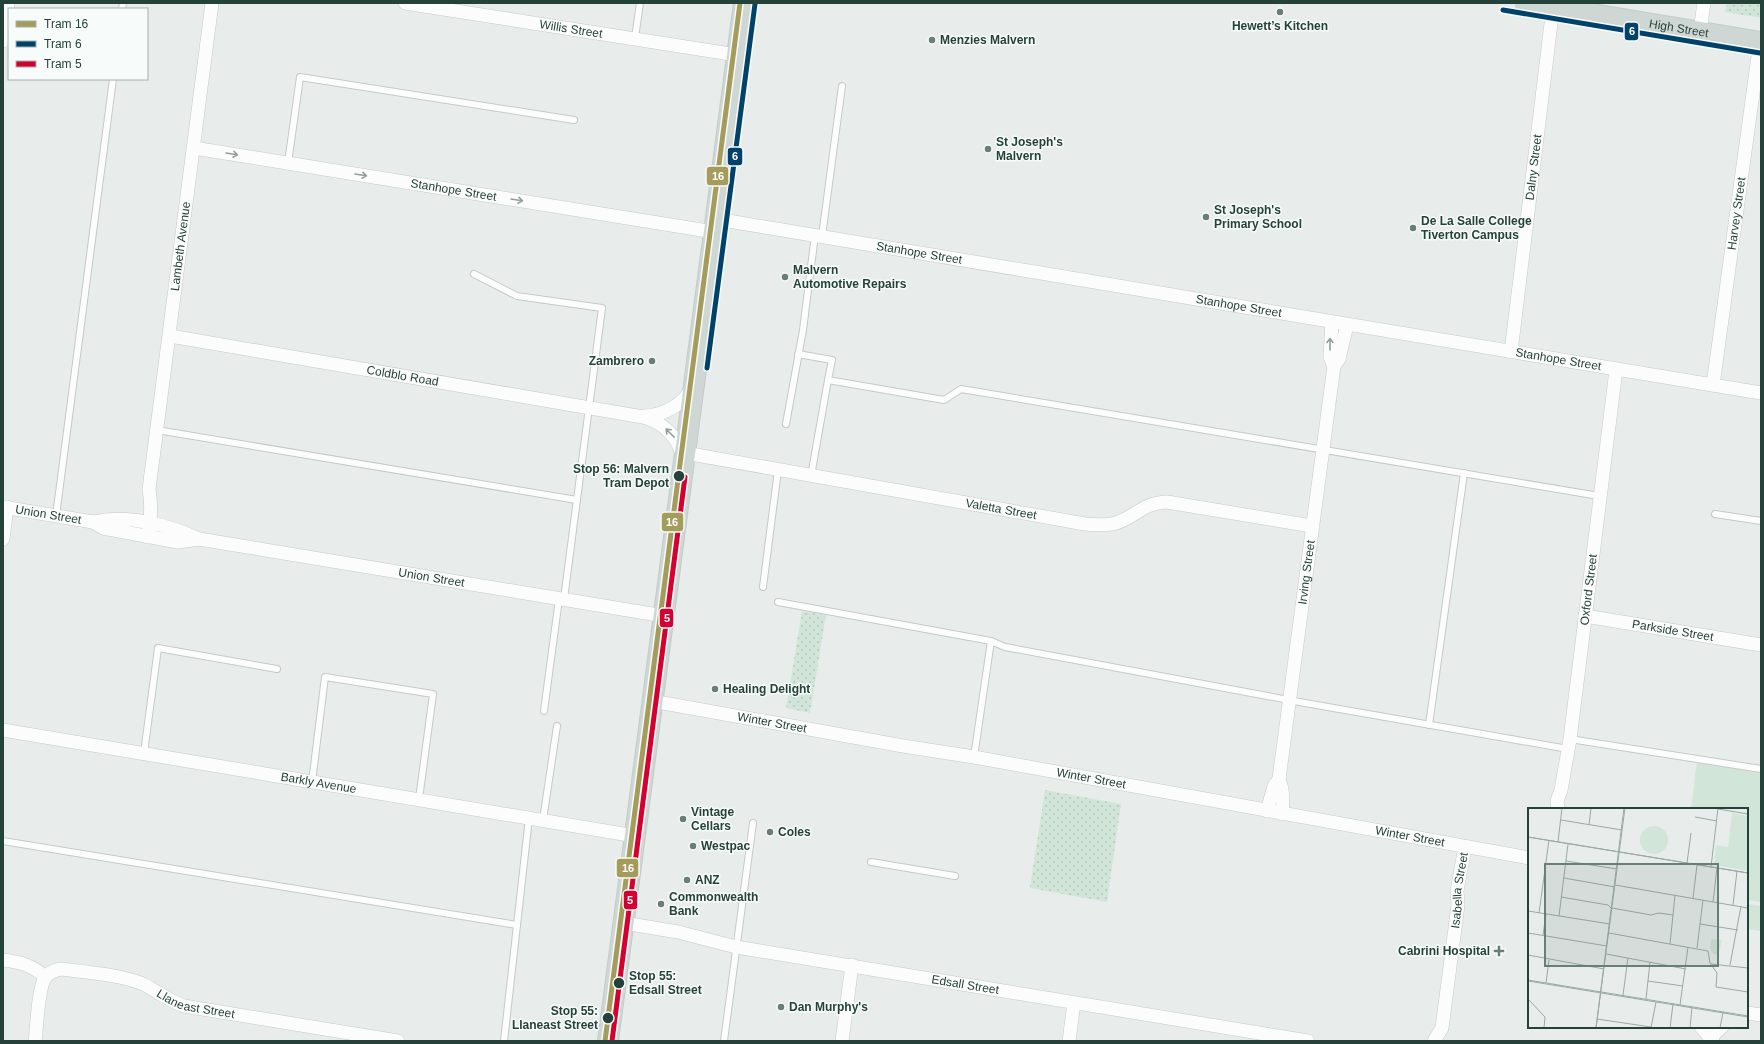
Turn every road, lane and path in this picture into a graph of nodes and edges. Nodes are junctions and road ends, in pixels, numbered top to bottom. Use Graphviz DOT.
graph roads {
  1 [pos="8,3"];
  2 [pos="212,3"];
  3 [pos="405,3"];
  4 [pos="640,3"];
  5 [pos="744,3"];
  6 [pos="1526,3"];
  7 [pos="1704,3"];
  8 [pos="459,7"];
  9 [pos="1553,8"];
  10 [pos="1700,31"];
  11 [pos="635,38"];
  12 [pos="3,41"];
  13 [pos="1761,42"];
  14 [pos="737,55"];
  15 [pos="113,80"];
  16 [pos="842,86"];
  17 [pos="574,120"];
  18 [pos="194,148"];
  19 [pos="288,163"];
  20 [pos="715,225"];
  21 [pos="819,236"];
  22 [pos="474,274"];
  23 [pos="1332,322"];
  24 [pos="1347,325"];
  25 [pos="170,336"];
  26 [pos="1511,352"];
  27 [pos="798,354"];
  28 [pos="1334,366"];
  29 [pos="1616,370"];
  30 [pos="828,380"];
  31 [pos="695,381"];
  32 [pos="1713,385"];
  33 [pos="1761,393"];
  34 [pos="590,408"];
  35 [pos="635,415"];
  36 [pos="786,424"];
  37 [pos="157,430"];
  38 [pos="1322,450"];
  39 [pos="684,461"];
  40 [pos="778,470"];
  41 [pos="1464,473"];
  42 [pos="811,476"];
  43 [pos="1599,496"];
  44 [pos="577,500"];
  45 [pos="5,507"];
  46 [pos="1715,514"];
  47 [pos="56,516"];
  48 [pos="1761,521"];
  49 [pos="93,522"];
  50 [pos="145,522"];
  51 [pos="1312,526"];
  52 [pos="143,536"];
  53 [pos="3,539"];
  54 [pos="199,539"];
  55 [pos="762,587"];
  56 [pos="561,599"];
  57 [pos="778,602"];
  58 [pos="664,616"];
  59 [pos="1585,616"];
  60 [pos="991,641"];
  61 [pos="1761,645"];
  62 [pos="277,669"];
  63 [pos="1290,700"];
  64 [pos="652,702"];
  65 [pos="544,711"];
  66 [pos="1429,725"];
  67 [pos="557,726"];
  68 [pos="3,730"];
  69 [pos="1569,744"];
  70 [pos="144,753"];
  71 [pos="974,757"];
  72 [pos="1761,769"];
  73 [pos="1279,779"];
  74 [pos="312,782"];
  75 [pos="419,799"];
  76 [pos="1558,808"];
  77 [pos="1267,811"];
  78 [pos="1282,814"];
  79 [pos="529,818"];
  80 [pos="543,820"];
  81 [pos="753,823"];
  82 [pos="635,836"];
  83 [pos="3,841"];
  84 [pos="1465,847"];
  85 [pos="1528,858"];
  86 [pos="871,862"];
  87 [pos="955,876"];
  88 [pos="624,923"];
  89 [pos="517,925"];
  90 [pos="736,947"];
  91 [pos="3,960"];
  92 [pos="852,965"];
  93 [pos="46,977"];
  94 [pos="1074,1003"];
  95 [pos="1748,1013"];
  96 [pos="1761,1015"];
  97 [pos="1702,1028"];
  98 [pos="1721,1028"];
  99 [pos="1440,1037"];
  100 [pos="1712,1039"];
  101 [pos="35,1041"];
  102 [pos="398,1041"];
  103 [pos="504,1041"];
  104 [pos="608,1041"];
  105 [pos="724,1041"];
  106 [pos="842,1041"];
  107 [pos="1069,1041"];
  108 [pos="1308,1041"];
  1 -- 12 [label="street"];
  2 -- 18 [label="street, Lambeth Avenue"];
  3 -- 8 [label="street, Willis Street"];
  4 -- 11 [label="lane"];
  5 -- 14 [label="main road"];
  6 -- 9 [label="main road, High Street"];
  7 -- 10 [label="street"];
  8 -- 11 [label="street, Willis Street"];
  9 -- 10 [label="main road, High Street"];
  9 -- 26 [label="street, Dalny Street"];
  10 -- 13 [label="main road, High Street"];
  11 -- 14 [label="street, Willis Street"];
  13 -- 32 [label="street, Harvey Street"];
  14 -- 20 [label="main road"];
  15 -- 47 [label="lane"];
  16 -- 21 [label="lane"];
  17 -- 19 [label="lane"];
  18 -- 19 [label="street, Stanhope Street, one-way"];
  18 -- 25 [label="street, Lambeth Avenue"];
  19 -- 20 [label="street, Stanhope Street, one-way"];
  20 -- 21 [label="street, Stanhope Street"];
  20 -- 31 [label="main road"];
  21 -- 23 [label="street, Stanhope Street"];
  21 -- 27 [label="lane"];
  22 -- 34 [label="lane"];
  23 -- 24 [label="street, Stanhope Street"];
  28 -- 23 [label="street, Irving Street, one-way"];
  24 -- 26 [label="street, Stanhope Street"];
  24 -- 28 [label="street, Irving Street"];
  25 -- 34 [label="street, Coldblo Road"];
  25 -- 37 [label="street, Lambeth Avenue"];
  26 -- 29 [label="street, Stanhope Street"];
  27 -- 30 [label="lane"];
  27 -- 36 [label="lane"];
  28 -- 38 [label="street, Irving Street"];
  29 -- 32 [label="street, Stanhope Street"];
  29 -- 43 [label="street, Oxford Street"];
  30 -- 38 [label="lane"];
  30 -- 42 [label="lane"];
  31 -- 35 [label="street, Coldblo Road"];
  31 -- 39 [label="main road"];
  32 -- 33 [label="street, Stanhope Street"];
  34 -- 35 [label="street, Coldblo Road"];
  34 -- 44 [label="lane"];
  39 -- 35 [label="street, Coldblo Road, one-way"];
  37 -- 44 [label="lane"];
  37 -- 50 [label="street, Lambeth Avenue"];
  38 -- 41 [label="lane"];
  38 -- 51 [label="street, Irving Street"];
  39 -- 40 [label="street, Valetta Street"];
  39 -- 58 [label="main road"];
  40 -- 42 [label="street, Valetta Street"];
  40 -- 55 [label="lane"];
  41 -- 43 [label="lane"];
  41 -- 66 [label="lane"];
  42 -- 51 [label="street, Valetta Street"];
  43 -- 59 [label="street, Oxford Street"];
  44 -- 56 [label="lane"];
  45 -- 47 [label="street, Union Street"];
  45 -- 53 [label="street"];
  46 -- 48 [label="lane"];
  47 -- 49 [label="street, Union Street"];
  49 -- 50 [label="street, Union Street"];
  49 -- 52 [label="street, Union Street"];
  50 -- 52 [label="street, Lambeth Avenue"];
  50 -- 54 [label="street, Union Street"];
  51 -- 63 [label="street, Irving Street"];
  52 -- 54 [label="street, Union Street"];
  54 -- 56 [label="street, Union Street"];
  56 -- 58 [label="street, Union Street"];
  56 -- 65 [label="lane"];
  57 -- 60 [label="lane"];
  58 -- 64 [label="main road"];
  59 -- 61 [label="street, Parkside Street"];
  59 -- 69 [label="street, Oxford Street"];
  60 -- 63 [label="lane"];
  60 -- 71 [label="lane"];
  62 -- 70 [label="lane"];
  63 -- 66 [label="lane"];
  63 -- 73 [label="street, Irving Street"];
  64 -- 71 [label="street, Winter Street"];
  64 -- 82 [label="main road"];
  66 -- 69 [label="lane"];
  67 -- 80 [label="lane"];
  68 -- 70 [label="street, Barkly Avenue"];
  69 -- 72 [label="lane"];
  69 -- 76 [label="street, Oxford Street"];
  70 -- 74 [label="street, Barkly Avenue"];
  71 -- 77 [label="street, Winter Street"];
  73 -- 77 [label="street, Irving Street"];
  73 -- 78 [label="street, Irving Street"];
  74 -- 75 [label="street, Barkly Avenue"];
  74 -- 75 [label="lane"];
  75 -- 79 [label="street, Barkly Avenue"];
  77 -- 78 [label="street, Winter Street"];
  78 -- 84 [label="street, Winter Street"];
  79 -- 80 [label="street, Barkly Avenue"];
  79 -- 89 [label="lane"];
  80 -- 82 [label="street, Barkly Avenue"];
  81 -- 90 [label="lane"];
  82 -- 88 [label="main road"];
  83 -- 89 [label="lane"];
  84 -- 85 [label="street, Winter Street"];
  84 -- 99 [label="street, Isabella Street"];
  86 -- 87 [label="lane"];
  88 -- 90 [label="street, Edsall Street"];
  88 -- 104 [label="main road"];
  89 -- 103 [label="lane"];
  90 -- 92 [label="street, Edsall Street"];
  90 -- 105 [label="lane"];
  91 -- 93 [label="street"];
  92 -- 94 [label="street, Edsall Street"];
  92 -- 106 [label="street"];
  93 -- 101 [label="street"];
  93 -- 102 [label="street, Llaneast Street"];
  94 -- 107 [label="street"];
  94 -- 108 [label="street, Edsall Street"];
  95 -- 96 [label="street"];
  97 -- 100 [label="street"];
  98 -- 100 [label="street"];
}
